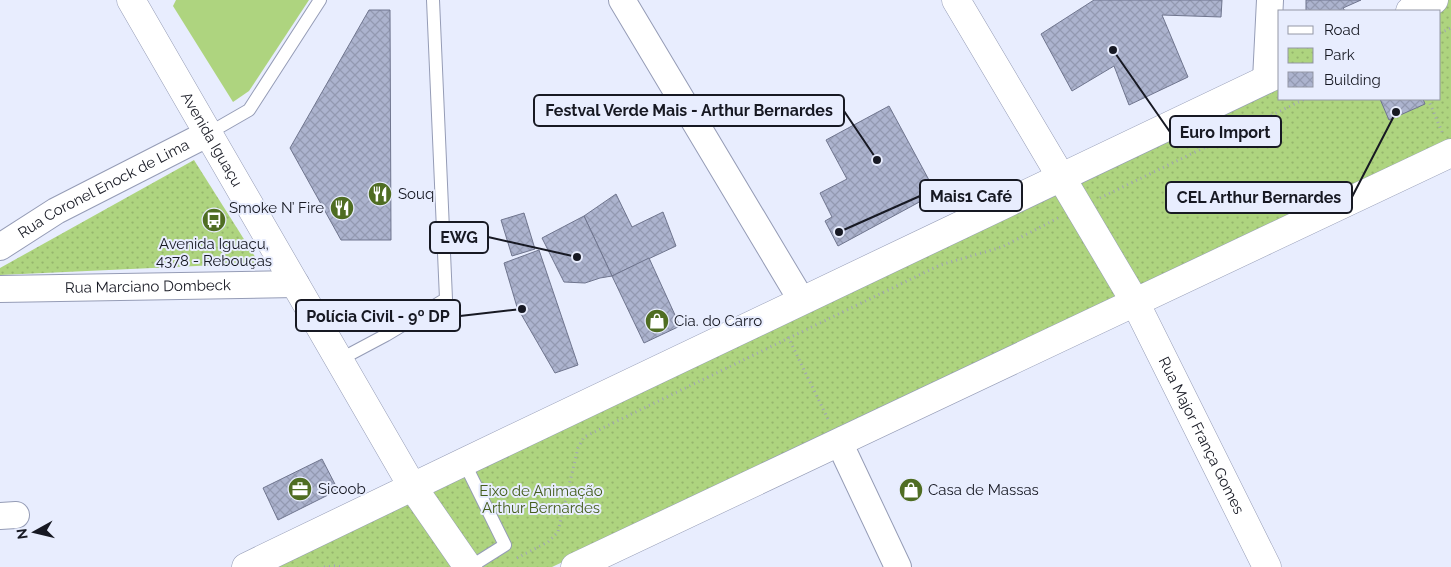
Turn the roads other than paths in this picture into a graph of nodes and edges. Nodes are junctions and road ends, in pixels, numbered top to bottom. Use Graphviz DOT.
graph roads {
  1 [pos="131,0"];
  2 [pos="320,0"];
  3 [pos="433,0"];
  4 [pos="622,0"];
  5 [pos="956,0"];
  6 [pos="1270,0"];
  7 [pos="1434,0"];
  8 [pos="1412,10"];
  9 [pos="1273,76"];
  10 [pos="208,134"];
  11 [pos="1451,153"];
  12 [pos="1061,177"];
  13 [pos="0,247"];
  14 [pos="296,284"];
  15 [pos="0,289"];
  16 [pos="802,301"];
  17 [pos="1135,302"];
  18 [pos="339,360"];
  19 [pos="838,442"];
  20 [pos="464,462"];
  21 [pos="412,486"];
  22 [pos="246,567"];
  23 [pos="469,567"];
  24 [pos="575,567"];
  25 [pos="898,567"];
  26 [pos="1267,567"];
  1 -- 10 [label="main road, Avenida Iguaçu"];
  2 -- 10 [label="lane"];
  3 -- 18 [label="lane"];
  4 -- 16 [label="street"];
  5 -- 12 [label="main road, Rua Major França Gomes"];
  6 -- 9 [label="street"];
  7 -- 8 [label="main road"];
  9 -- 12 [label="main road"];
  10 -- 13 [label="street, Rua Coronel Enock de Lima"];
  10 -- 14 [label="main road, Avenida Iguaçu"];
  11 -- 17 [label="main road"];
  12 -- 16 [label="main road"];
  12 -- 17 [label="main road, Rua Major França Gomes"];
  14 -- 15 [label="street, Rua Marciano Dombeck"];
  14 -- 18 [label="main road, Avenida Iguaçu"];
  16 -- 20 [label="main road"];
  17 -- 19 [label="main road"];
  17 -- 26 [label="main road, Rua Major França Gomes"];
  18 -- 21 [label="main road, Avenida Iguaçu"];
  19 -- 24 [label="main road"];
  19 -- 25 [label="street"];
  20 -- 21 [label="main road"];
  20 -- 23 [label="lane"];
  21 -- 22 [label="main road"];
  21 -- 23 [label="main road, Avenida Iguaçu"];
}
